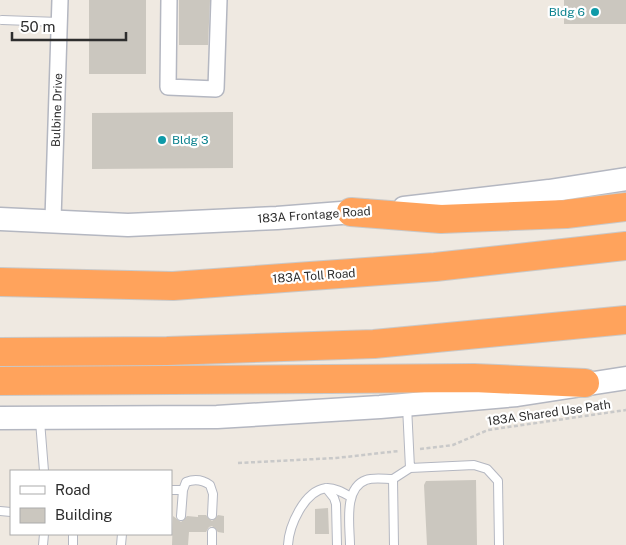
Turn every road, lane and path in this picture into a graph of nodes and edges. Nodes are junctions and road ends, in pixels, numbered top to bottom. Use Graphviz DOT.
graph roads {
  1 [pos="60,0"];
  2 [pos="169,0"];
  3 [pos="219,0"];
  4 [pos="2,20"];
  5 [pos="60,22"];
  6 [pos="626,179"];
  7 [pos="626,207"];
  8 [pos="351,212"];
  9 [pos="0,218"];
  10 [pos="54,219"];
  11 [pos="626,246"];
  12 [pos="0,282"];
  13 [pos="626,320"];
  14 [pos="0,352"];
  15 [pos="626,378"];
  16 [pos="0,381"];
  17 [pos="586,383"];
  18 [pos="407,404"];
  19 [pos="626,410"];
  20 [pos="0,418"];
  21 [pos="40,419"];
  22 [pos="418,450"];
  23 [pos="396,451"];
  24 [pos="238,463"];
  25 [pos="410,468"];
  26 [pos="44,470"];
  27 [pos="393,479"];
  28 [pos="326,488"];
  29 [pos="172,490"];
  30 [pos="183,490"];
  31 [pos="352,497"];
  32 [pos="212,515"];
  33 [pos="181,516"];
  34 [pos="212,532"];
  35 [pos="212,545"];
  36 [pos="289,545"];
  37 [pos="337,545"];
  38 [pos="350,545"];
  39 [pos="394,545"];
  40 [pos="499,545"];
  1 -- 5 [label="street, Bulbine Drive"];
  2 -- 3 [label="street"];
  4 -- 5 [label="lane"];
  5 -- 10 [label="street, Bulbine Drive"];
  6 -- 8 [label="main road, 183A Frontage Road"];
  7 -- 8 [label="highway"];
  8 -- 10 [label="main road, 183A Frontage Road"];
  9 -- 10 [label="main road, 183A Frontage Road"];
  11 -- 12 [label="highway, 183A Toll Road"];
  13 -- 14 [label="highway"];
  15 -- 17 [label="main road"];
  16 -- 17 [label="highway"];
  17 -- 18 [label="main road"];
  18 -- 21 [label="main road"];
  18 -- 25 [label="lane"];
  19 -- 22 [label="path, 183A Shared Use Path"];
  20 -- 21 [label="main road"];
  21 -- 26 [label="lane"];
  23 -- 24 [label="path"];
  25 -- 27 [label="lane"];
  25 -- 40 [label="lane"];
  27 -- 31 [label="lane"];
  27 -- 39 [label="lane"];
  28 -- 31 [label="lane"];
  28 -- 36 [label="lane"];
  28 -- 37 [label="lane"];
  29 -- 30 [label="lane"];
  30 -- 32 [label="lane"];
  30 -- 33 [label="lane"];
  31 -- 38 [label="lane"];
  34 -- 35 [label="lane"];
}
